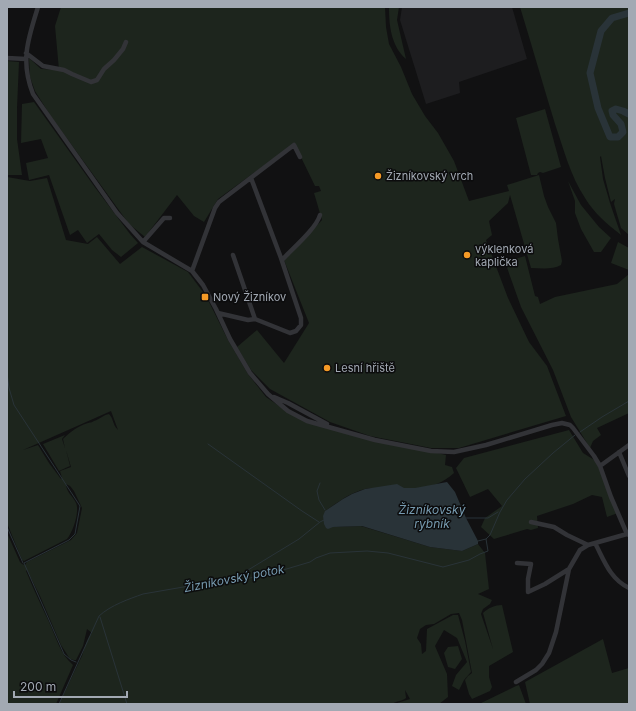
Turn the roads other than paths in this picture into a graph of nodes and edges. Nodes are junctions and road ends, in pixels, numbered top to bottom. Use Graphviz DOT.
graph roads {
  1 [pos="38,7"];
  2 [pos="126,42"];
  3 [pos="26,53"];
  4 [pos="7,58"];
  5 [pos="26,59"];
  6 [pos="300,157"];
  7 [pos="250,178"];
  8 [pos="320,215"];
  9 [pos="170,218"];
  10 [pos="143,242"];
  11 [pos="232,255"];
  12 [pos="282,260"];
  13 [pos="192,271"];
  14 [pos="218,313"];
  15 [pos="255,319"];
  16 [pos="629,445"];
  17 [pos="619,452"];
  18 [pos="600,466"];
  19 [pos="629,476"];
  20 [pos="531,522"];
  21 [pos="628,534"];
  22 [pos="595,543"];
  23 [pos="588,545"];
  24 [pos="517,563"];
  25 [pos="569,569"];
  26 [pos="629,588"];
  27 [pos="516,682"];
  1 -- 3 [label="street"];
  2 -- 3 [label="street"];
  3 -- 5 [label="street"];
  4 -- 5 [label="street"];
  5 -- 10 [label="street"];
  6 -- 7 [label="street"];
  7 -- 12 [label="street"];
  7 -- 13 [label="street"];
  8 -- 12 [label="street"];
  9 -- 10 [label="street"];
  10 -- 13 [label="street"];
  11 -- 15 [label="street"];
  12 -- 15 [label="street"];
  13 -- 14 [label="street"];
  14 -- 15 [label="street"];
  14 -- 18 [label="street"];
  16 -- 17 [label="street"];
  17 -- 18 [label="street"];
  17 -- 19 [label="street"];
  18 -- 21 [label="street"];
  20 -- 23 [label="street"];
  21 -- 22 [label="street"];
  22 -- 23 [label="street"];
  22 -- 26 [label="street"];
  23 -- 25 [label="street"];
  24 -- 25 [label="street"];
  25 -- 27 [label="street"];
}
